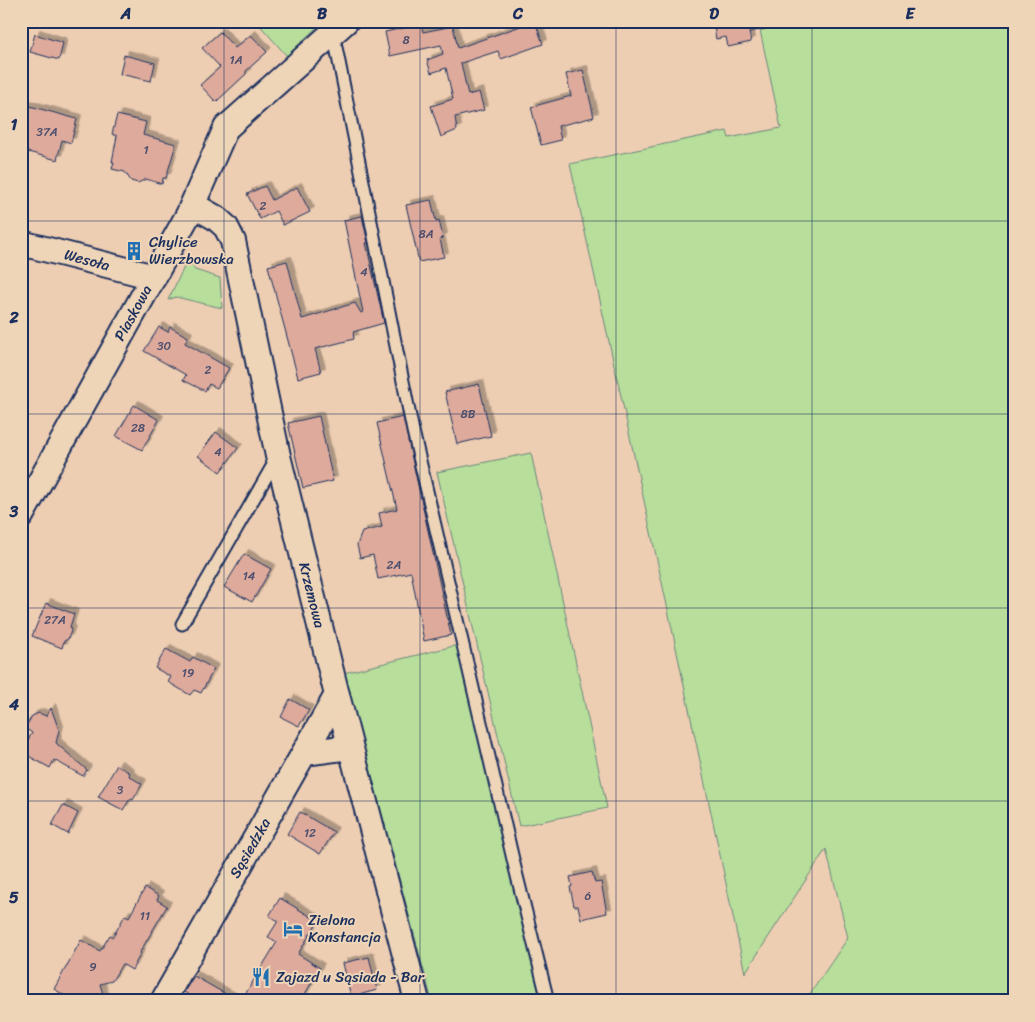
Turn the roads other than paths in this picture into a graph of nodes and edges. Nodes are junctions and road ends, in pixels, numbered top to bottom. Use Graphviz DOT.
graph roads {
  1 [pos="340,27"];
  2 [pos="192,205"];
  3 [pos="21,242"];
  4 [pos="154,277"];
  5 [pos="278,456"];
  6 [pos="21,516"];
  7 [pos="182,624"];
  8 [pos="337,695"];
  9 [pos="350,747"];
  10 [pos="304,753"];
  11 [pos="163,1001"];
  12 [pos="416,1001"];
  13 [pos="548,1001"];
  1 -- 2 [label="street, Piaskowa"];
  1 -- 13 [label="lane"];
  2 -- 4 [label="street, Piaskowa"];
  2 -- 5 [label="street, Krzemowa"];
  3 -- 4 [label="street, Wesoła"];
  4 -- 6 [label="street, Piaskowa"];
  5 -- 7 [label="lane"];
  5 -- 8 [label="street, Krzemowa"];
  8 -- 9 [label="street, Krzemowa"];
  8 -- 10 [label="street, Sąsiedzka"];
  9 -- 10 [label="street"];
  9 -- 12 [label="street, Krzemowa"];
  10 -- 11 [label="street, Sąsiedzka"];
}
